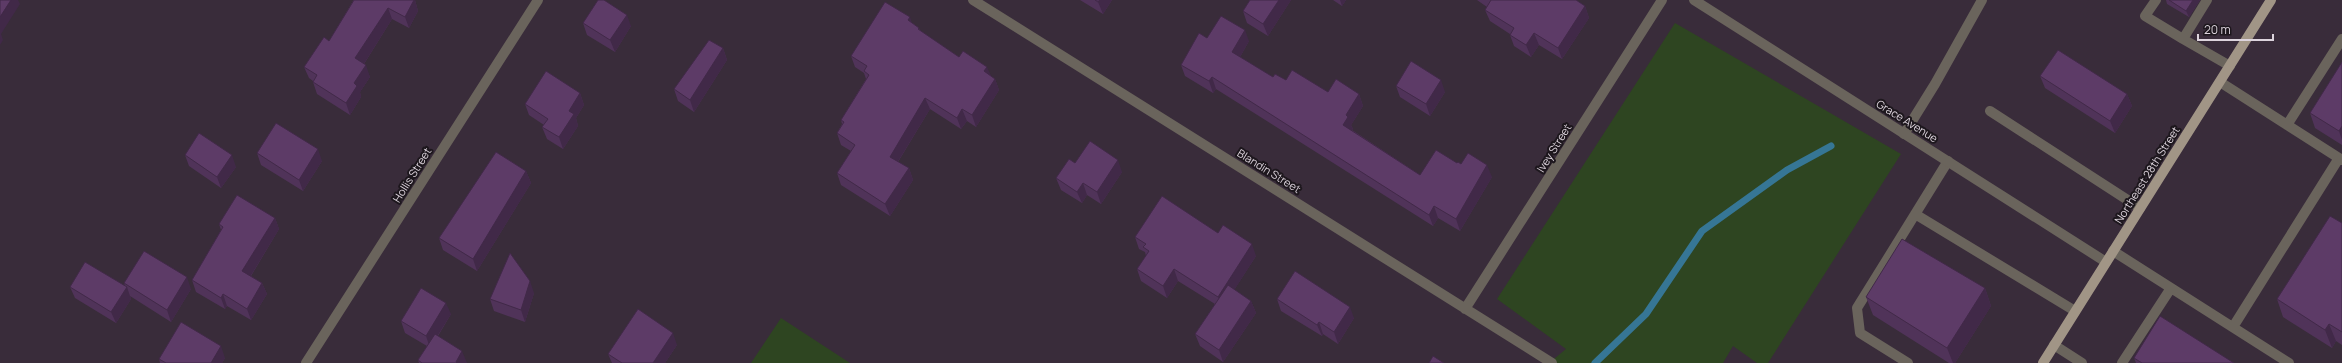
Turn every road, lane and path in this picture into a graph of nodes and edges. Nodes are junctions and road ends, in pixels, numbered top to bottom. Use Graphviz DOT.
graph roads {
  1 [pos="538,0"];
  2 [pos="973,0"];
  3 [pos="1662,0"];
  4 [pos="1694,0"];
  5 [pos="1982,0"];
  6 [pos="2156,0"];
  7 [pos="2207,0"];
  8 [pos="2271,0"];
  9 [pos="2182,39"];
  10 [pos="2342,39"];
  11 [pos="2230,66"];
  12 [pos="2220,82"];
  13 [pos="1990,111"];
  14 [pos="2287,125"];
  15 [pos="1904,134"];
  16 [pos="2341,159"];
  17 [pos="1948,161"];
  18 [pos="2140,208"];
  19 [pos="1915,214"];
  20 [pos="2113,251"];
  21 [pos="2106,262"];
  22 [pos="2171,288"];
  23 [pos="1465,309"];
  24 [pos="2075,311"];
  25 [pos="2233,327"];
  26 [pos="2054,345"];
  27 [pos="306,363"];
  28 [pos="1552,363"];
  29 [pos="1908,363"];
  30 [pos="2043,363"];
  31 [pos="2082,363"];
  32 [pos="2122,363"];
  33 [pos="2289,363"];
  1 -- 27 [label="street, Hollis Street"];
  2 -- 23 [label="street, Blandin Street"];
  3 -- 23 [label="street, Ivey Street"];
  4 -- 15 [label="street, Grace Avenue"];
  5 -- 15 [label="street"];
  6 -- 9 [label="street"];
  7 -- 9 [label="street"];
  8 -- 11 [label="main road, Northeast 28th Street"];
  9 -- 11 [label="street"];
  10 -- 14 [label="street"];
  11 -- 12 [label="main road, Northeast 28th Street"];
  12 -- 14 [label="street"];
  12 -- 18 [label="main road, Northeast 28th Street"];
  13 -- 18 [label="street"];
  14 -- 16 [label="street"];
  15 -- 17 [label="street, Grace Avenue"];
  16 -- 25 [label="street"];
  17 -- 19 [label="street"];
  17 -- 21 [label="street, Grace Avenue"];
  18 -- 20 [label="main road, Northeast 28th Street"];
  19 -- 24 [label="street"];
  19 -- 29 [label="street"];
  20 -- 21 [label="main road, Northeast 28th Street"];
  20 -- 22 [label="street"];
  21 -- 24 [label="main road, Northeast 28th Street"];
  22 -- 25 [label="street"];
  22 -- 32 [label="street"];
  23 -- 28 [label="street, Blandin Street"];
  24 -- 26 [label="main road, Northeast 28th Street"];
  25 -- 33 [label="street"];
  26 -- 30 [label="main road, Northeast 28th Street"];
  26 -- 31 [label="street"];
}
